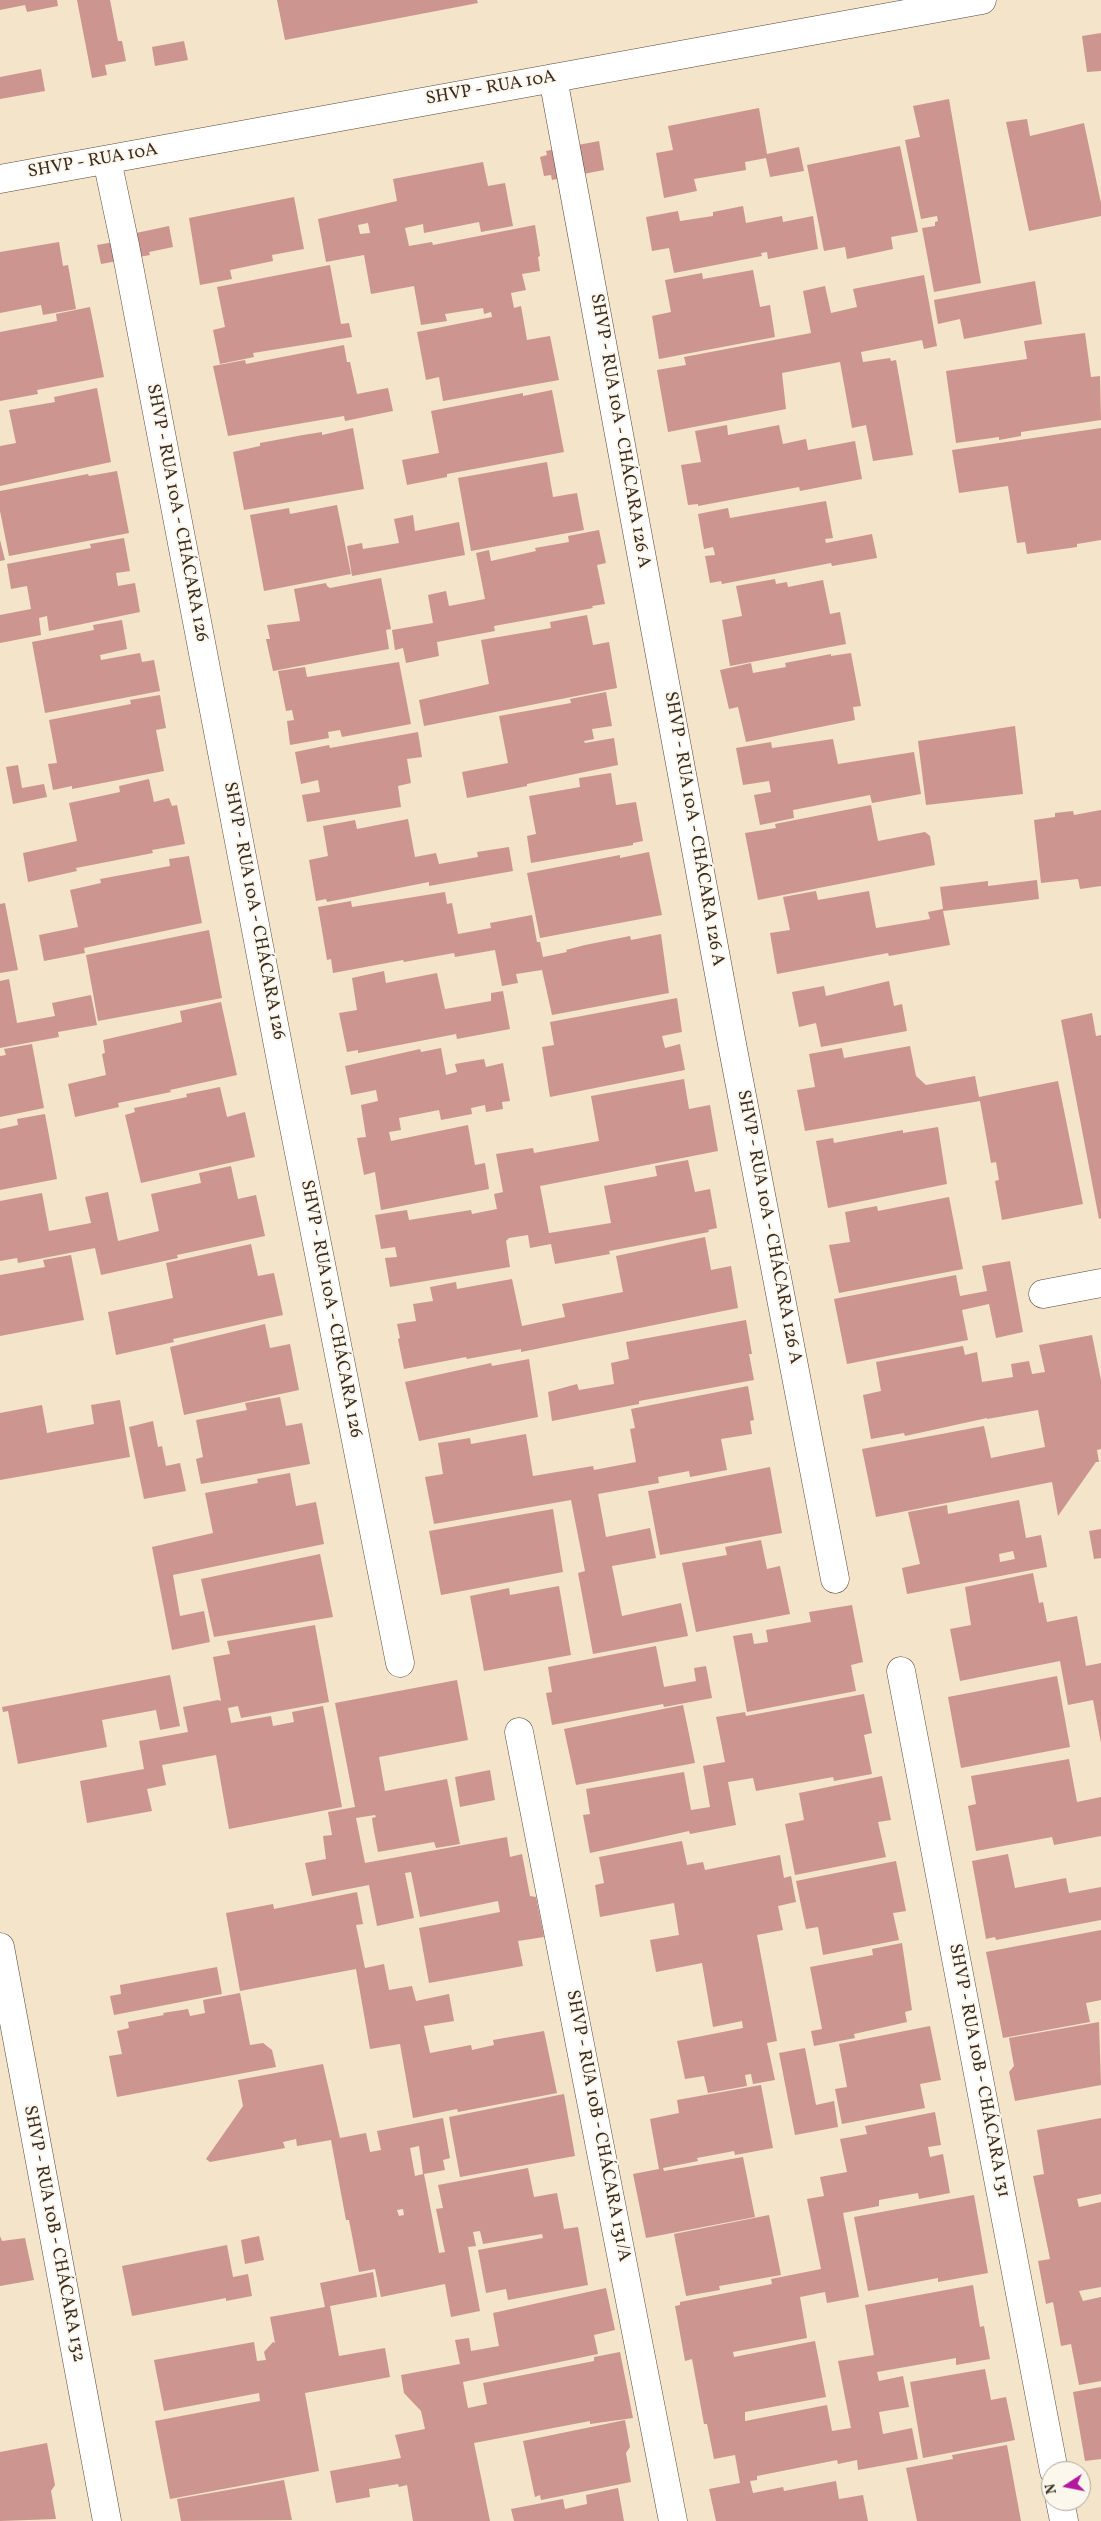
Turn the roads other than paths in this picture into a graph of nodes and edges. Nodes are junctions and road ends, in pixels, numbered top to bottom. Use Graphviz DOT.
graph roads {
  1 [pos="982,0"];
  2 [pos="553,78"];
  3 [pos="106,160"];
  4 [pos="0,179"];
  5 [pos="1101,1283"];
  6 [pos="1044,1294"];
  7 [pos="835,1579"];
  8 [pos="400,1662"];
  9 [pos="901,1671"];
  10 [pos="519,1732"];
  11 [pos="0,1947"];
  12 [pos="1052,2461"];
  13 [pos="107,2521"];
  14 [pos="673,2521"];
  1 -- 2 [label="street, SHVP - RUA 10A"];
  2 -- 3 [label="street, SHVP - RUA 10A"];
  2 -- 7 [label="street, SHVP - RUA 10A - CHÁCARA 126 A"];
  3 -- 4 [label="street, SHVP - RUA 10A"];
  3 -- 8 [label="street, SHVP - RUA 10A - CHÁCARA 126"];
  5 -- 6 [label="street"];
  9 -- 12 [label="street, SHVP - RUA 10B - CHÁCARA 131"];
  10 -- 14 [label="street, SHVP - RUA 10B - CHÁCARA 131/A"];
  11 -- 13 [label="street, SHVP - RUA 10B - CHÁCARA 132"];
}
